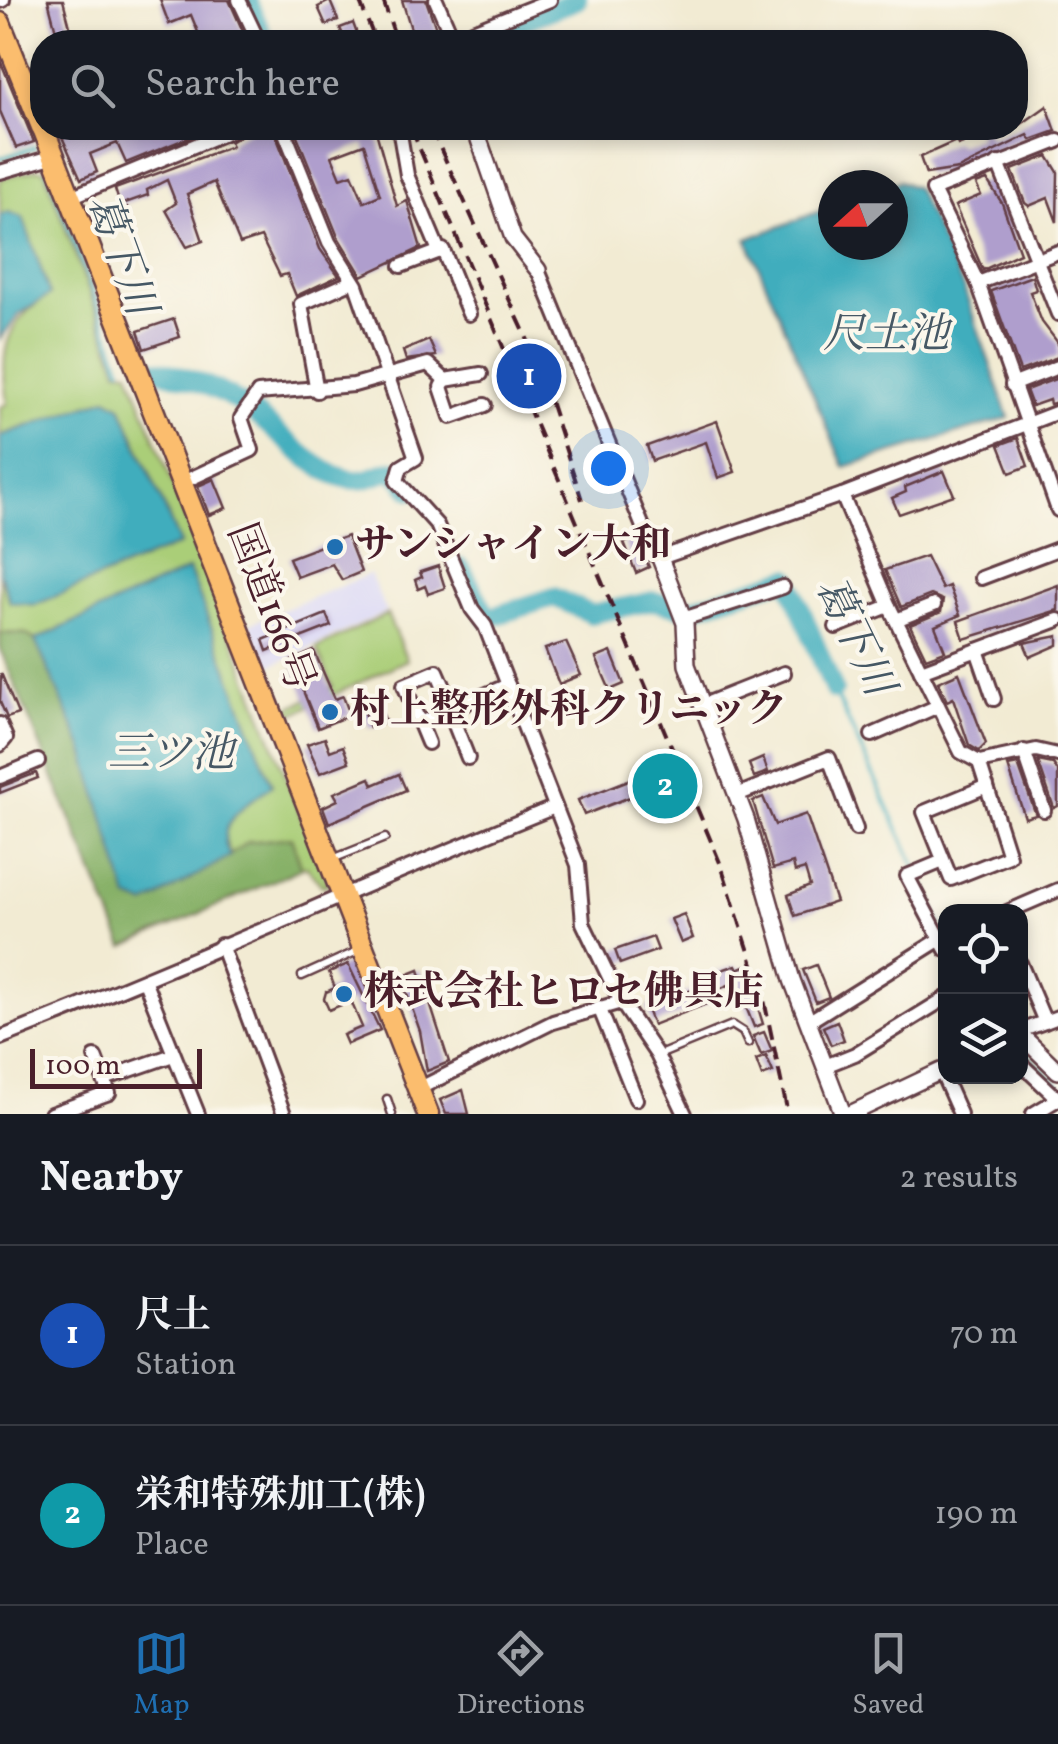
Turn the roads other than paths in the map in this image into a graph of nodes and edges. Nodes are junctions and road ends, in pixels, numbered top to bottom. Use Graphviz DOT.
graph roads {
  1 [pos="239,0"];
  2 [pos="436,0"];
  3 [pos="550,0"];
  4 [pos="0,23"];
  5 [pos="253,30"];
  6 [pos="444,30"];
  7 [pos="476,30"];
  8 [pos="30,96"];
  9 [pos="48,140"];
  10 [pos="208,140"];
  11 [pos="289,140"];
  12 [pos="401,140"];
  13 [pos="479,140"];
  14 [pos="1058,142"];
  15 [pos="54,156"];
  16 [pos="998,164"];
  17 [pos="0,172"];
  18 [pos="73,196"];
  19 [pos="439,252"];
  20 [pos="1058,252"];
  21 [pos="1036,260"];
  22 [pos="401,266"];
  23 [pos="538,270"];
  24 [pos="353,281"];
  25 [pos="978,283"];
  26 [pos="470,314"];
  27 [pos="1058,314"];
  28 [pos="1058,367"];
  29 [pos="481,374"];
  30 [pos="387,376"];
  31 [pos="445,380"];
  32 [pos="1012,385"];
  33 [pos="317,391"];
  34 [pos="485,405"];
  35 [pos="1058,412"];
  36 [pos="1027,425"];
  37 [pos="181,483"];
  38 [pos="842,496"];
  39 [pos="1057,507"];
  40 [pos="1058,549"];
  41 [pos="660,558"];
  42 [pos="981,578"];
  43 [pos="783,587"];
  44 [pos="934,605"];
  45 [pos="889,606"];
  46 [pos="684,619"];
  47 [pos="896,620"];
  48 [pos="1058,620"];
  49 [pos="836,627"];
  50 [pos="977,650"];
  51 [pos="921,671"];
  52 [pos="784,674"];
  53 [pos="508,685"];
  54 [pos="994,699"];
  55 [pos="703,705"];
  56 [pos="938,706"];
  57 [pos="451,709"];
  58 [pos="420,723"];
  59 [pos="0,724"];
  60 [pos="872,735"];
  61 [pos="428,743"];
  62 [pos="0,745"];
  63 [pos="1024,751"];
  64 [pos="1058,754"];
  65 [pos="468,758"];
  66 [pos="38,761"];
  67 [pos="980,762"];
  68 [pos="0,777"];
  69 [pos="987,786"];
  70 [pos="737,796"];
  71 [pos="556,807"];
  72 [pos="1044,810"];
  73 [pos="856,829"];
  74 [pos="385,838"];
  75 [pos="329,861"];
  76 [pos="943,861"];
  77 [pos="1058,890"];
  78 [pos="343,896"];
  79 [pos="1026,904"];
  80 [pos="938,935"];
  81 [pos="221,944"];
  82 [pos="938,947"];
  83 [pos="363,948"];
  84 [pos="302,976"];
  85 [pos="1028,977"];
  86 [pos="145,982"];
  87 [pos="620,1002"];
  88 [pos="938,1003"];
  89 [pos="599,1007"];
  90 [pos="1052,1019"];
  91 [pos="808,1022"];
  92 [pos="1028,1029"];
  93 [pos="0,1038"];
  94 [pos="1028,1040"];
  95 [pos="748,1043"];
  96 [pos="172,1055"];
  97 [pos="658,1055"];
  98 [pos="95,1056"];
  99 [pos="825,1066"];
  100 [pos="1028,1071"];
  101 [pos="1058,1071"];
  102 [pos="938,1072"];
  103 [pos="104,1079"];
  104 [pos="948,1084"];
  105 [pos="418,1089"];
  106 [pos="386,1099"];
  107 [pos="636,1099"];
  108 [pos="1058,1099"];
  109 [pos="72,1110"];
  110 [pos="51,1114"];
  111 [pos="198,1114"];
  112 [pos="284,1114"];
  113 [pos="392,1114"];
  114 [pos="428,1114"];
  115 [pos="685,1114"];
  116 [pos="847,1114"];
  117 [pos="960,1114"];
  118 [pos="1032,1114"];
  1 -- 5 [label="street"];
  2 -- 6 [label="street"];
  3 -- 7 [label="street"];
  4 -- 8 [label="highway, 国道166号"];
  9 -- 15 [label="highway, 国道166号"];
  10 -- 18 [label="street"];
  11 -- 24 [label="street"];
  12 -- 19 [label="street"];
  13 -- 23 [label="street"];
  14 -- 16 [label="street"];
  15 -- 17 [label="street"];
  15 -- 18 [label="highway, 国道166号"];
  16 -- 21 [label="street"];
  16 -- 25 [label="street"];
  18 -- 37 [label="highway, 国道166号"];
  19 -- 22 [label="street"];
  19 -- 26 [label="street"];
  20 -- 21 [label="street"];
  21 -- 25 [label="street"];
  21 -- 27 [label="street"];
  23 -- 41 [label="street"];
  24 -- 30 [label="street"];
  24 -- 33 [label="street"];
  25 -- 32 [label="street"];
  28 -- 32 [label="street"];
  29 -- 31 [label="street"];
  30 -- 31 [label="street"];
  30 -- 33 [label="street"];
  30 -- 53 [label="street"];
  31 -- 34 [label="street"];
  32 -- 36 [label="street"];
  33 -- 37 [label="street"];
  35 -- 36 [label="street"];
  36 -- 38 [label="street"];
  36 -- 39 [label="street"];
  37 -- 75 [label="highway, 国道166号"];
  38 -- 41 [label="street"];
  38 -- 45 [label="street"];
  40 -- 42 [label="street"];
  41 -- 46 [label="street"];
  43 -- 46 [label="street"];
  44 -- 47 [label="street"];
  45 -- 47 [label="street"];
  45 -- 49 [label="street"];
  46 -- 55 [label="street"];
  47 -- 51 [label="street"];
  48 -- 50 [label="street"];
  50 -- 51 [label="street"];
  50 -- 54 [label="street"];
  51 -- 56 [label="street"];
  52 -- 55 [label="street"];
  53 -- 57 [label="street"];
  53 -- 71 [label="street"];
  55 -- 70 [label="street"];
  56 -- 60 [label="street"];
  56 -- 67 [label="street"];
  57 -- 58 [label="street"];
  57 -- 58 [label="street"];
  57 -- 65 [label="street"];
  58 -- 61 [label="street"];
  59 -- 62 [label="street"];
  63 -- 64 [label="street"];
  63 -- 67 [label="street"];
  63 -- 72 [label="street"];
  66 -- 68 [label="street"];
  67 -- 69 [label="street"];
  69 -- 76 [label="street"];
  69 -- 76 [label="street"];
  70 -- 73 [label="street"];
  70 -- 91 [label="street"];
  71 -- 78 [label="street"];
  71 -- 87 [label="street"];
  74 -- 75 [label="lane"];
  75 -- 78 [label="highway, 国道166号"];
  76 -- 80 [label="street"];
  77 -- 79 [label="street"];
  78 -- 81 [label="street"];
  78 -- 83 [label="highway, 国道166号"];
  81 -- 86 [label="street"];
  81 -- 112 [label="street"];
  82 -- 91 [label="street"];
  83 -- 84 [label="lane"];
  83 -- 105 [label="highway, 国道166号"];
  85 -- 90 [label="street"];
  86 -- 93 [label="street"];
  86 -- 96 [label="street"];
  87 -- 89 [label="street"];
  87 -- 97 [label="street"];
  88 -- 99 [label="street"];
  89 -- 105 [label="street"];
  89 -- 107 [label="street"];
  90 -- 92 [label="street"];
  91 -- 99 [label="street"];
  94 -- 101 [label="street"];
  95 -- 97 [label="lane"];
  96 -- 103 [label="street"];
  96 -- 111 [label="street"];
  97 -- 115 [label="street"];
  98 -- 103 [label="street"];
  99 -- 116 [label="street"];
  100 -- 108 [label="street"];
  102 -- 116 [label="street"];
  103 -- 109 [label="street"];
  104 -- 117 [label="street"];
  105 -- 114 [label="highway, 国道166号"];
  106 -- 113 [label="lane"];
  108 -- 118 [label="street"];
  109 -- 110 [label="street"];
}
